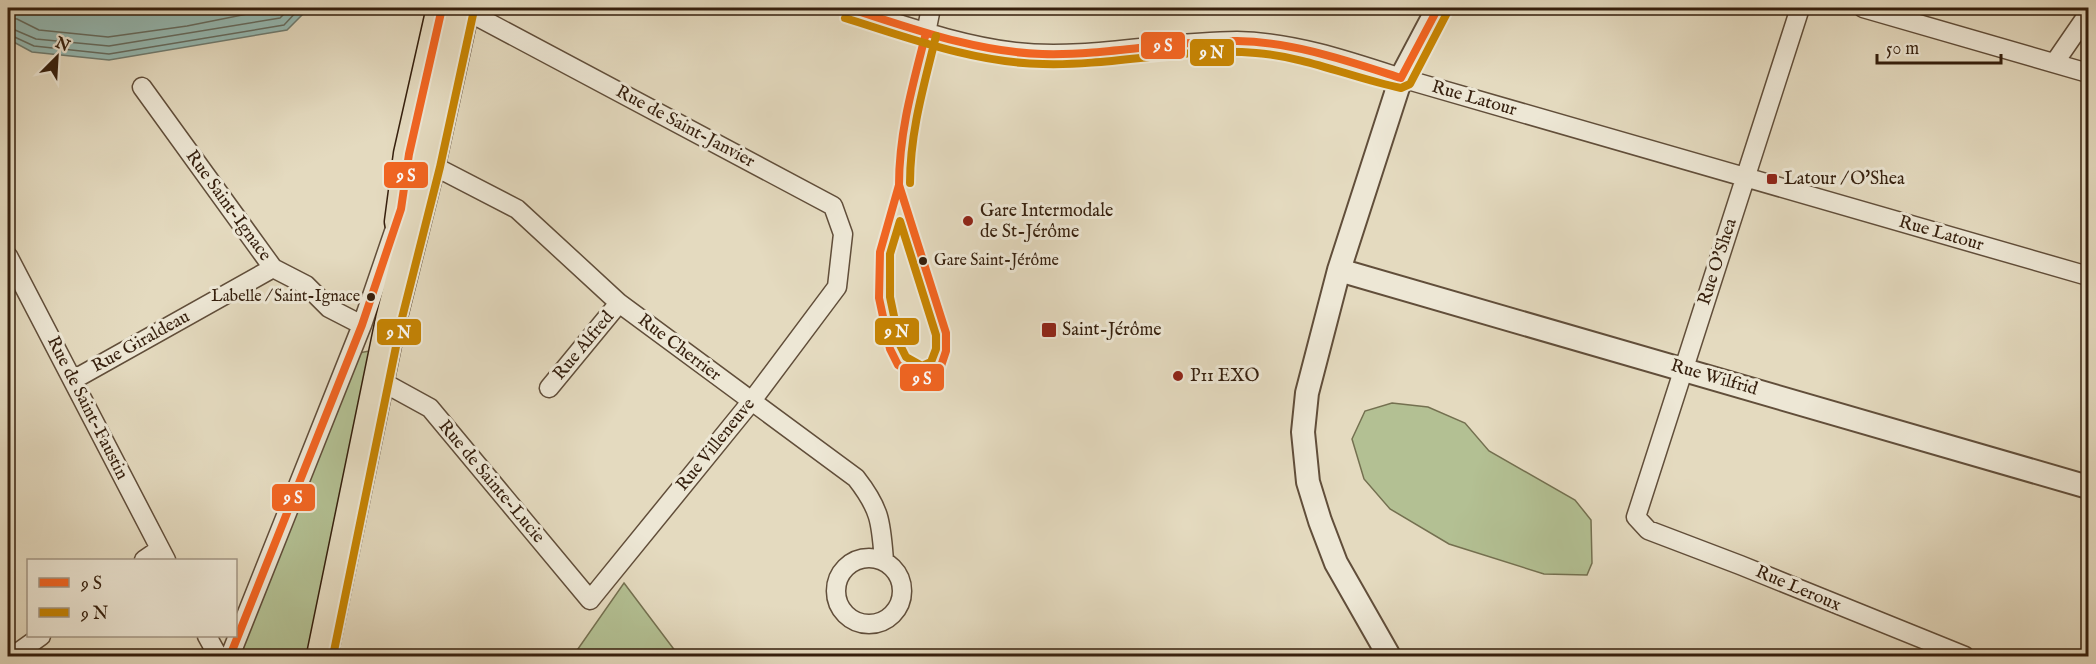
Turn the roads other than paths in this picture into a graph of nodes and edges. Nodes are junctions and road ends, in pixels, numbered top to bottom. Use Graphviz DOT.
graph roads {
  1 [pos="456,8"];
  2 [pos="848,8"];
  3 [pos="931,8"];
  4 [pos="1438,8"];
  5 [pos="1800,8"];
  6 [pos="1863,8"];
  7 [pos="2088,14"];
  8 [pos="926,33"];
  9 [pos="2055,63"];
  10 [pos="2088,72"];
  11 [pos="1401,78"];
  12 [pos="142,87"];
  13 [pos="430,164"];
  14 [pos="1745,178"];
  15 [pos="401,209"];
  16 [pos="8,256"];
  17 [pos="273,268"];
  18 [pos="1339,270"];
  19 [pos="2088,276"];
  20 [pos="837,287"];
  21 [pos="619,303"];
  22 [pos="391,321"];
  23 [pos="362,325"];
  24 [pos="1683,370"];
  25 [pos="73,380"];
  26 [pos="379,380"];
  27 [pos="549,388"];
  28 [pos="751,402"];
  29 [pos="2088,487"];
  30 [pos="1635,517"];
  31 [pos="163,555"];
  32 [pos="884,561"];
  33 [pos="591,600"];
  34 [pos="40,637"];
  35 [pos="208,637"];
  36 [pos="12,657"];
  37 [pos="218,657"];
  38 [pos="230,657"];
  39 [pos="322,657"];
  40 [pos="1389,657"];
  41 [pos="1965,657"];
  1 -- 13 [label="main road"];
  1 -- 15 [label="main road"];
  1 -- 20 [label="street, Rue de Saint-Janvier"];
  2 -- 8 [label="street, Rue Latour"];
  3 -- 8 [label="street"];
  4 -- 11 [label="street"];
  5 -- 14 [label="street, Rue O'Shea"];
  6 -- 9 [label="street"];
  7 -- 9 [label="street"];
  8 -- 11 [label="street, Rue Latour"];
  9 -- 10 [label="street"];
  11 -- 14 [label="street, Rue Latour"];
  11 -- 18 [label="street"];
  12 -- 17 [label="street, Rue Saint-Ignace"];
  13 -- 21 [label="street, Rue Cherrier"];
  13 -- 22 [label="main road"];
  14 -- 19 [label="street, Rue Latour"];
  14 -- 24 [label="street, Rue O'Shea"];
  15 -- 22 [label="main road"];
  15 -- 23 [label="street"];
  16 -- 25 [label="street, Rue de Saint-Faustin"];
  17 -- 23 [label="street, Rue Saint-Ignace"];
  17 -- 25 [label="street, Rue Giraldeau"];
  18 -- 24 [label="street, Rue Wilfrid"];
  18 -- 40 [label="street"];
  20 -- 28 [label="street, Rue Villeneuve"];
  21 -- 27 [label="street, Rue Alfred"];
  21 -- 28 [label="street, Rue Cherrier"];
  22 -- 26 [label="main road"];
  23 -- 38 [label="street"];
  24 -- 29 [label="street, Rue Wilfrid"];
  24 -- 30 [label="street, Rue O'Shea"];
  25 -- 31 [label="street, Rue de Saint-Faustin"];
  26 -- 33 [label="street, Rue de Sainte-Lucie"];
  26 -- 39 [label="main road"];
  28 -- 32 [label="street, Rue Cherrier"];
  28 -- 33 [label="street, Rue Villeneuve"];
  30 -- 41 [label="street, Rue Leroux"];
  34 -- 36 [label="street"];
  35 -- 37 [label="street"];
}
